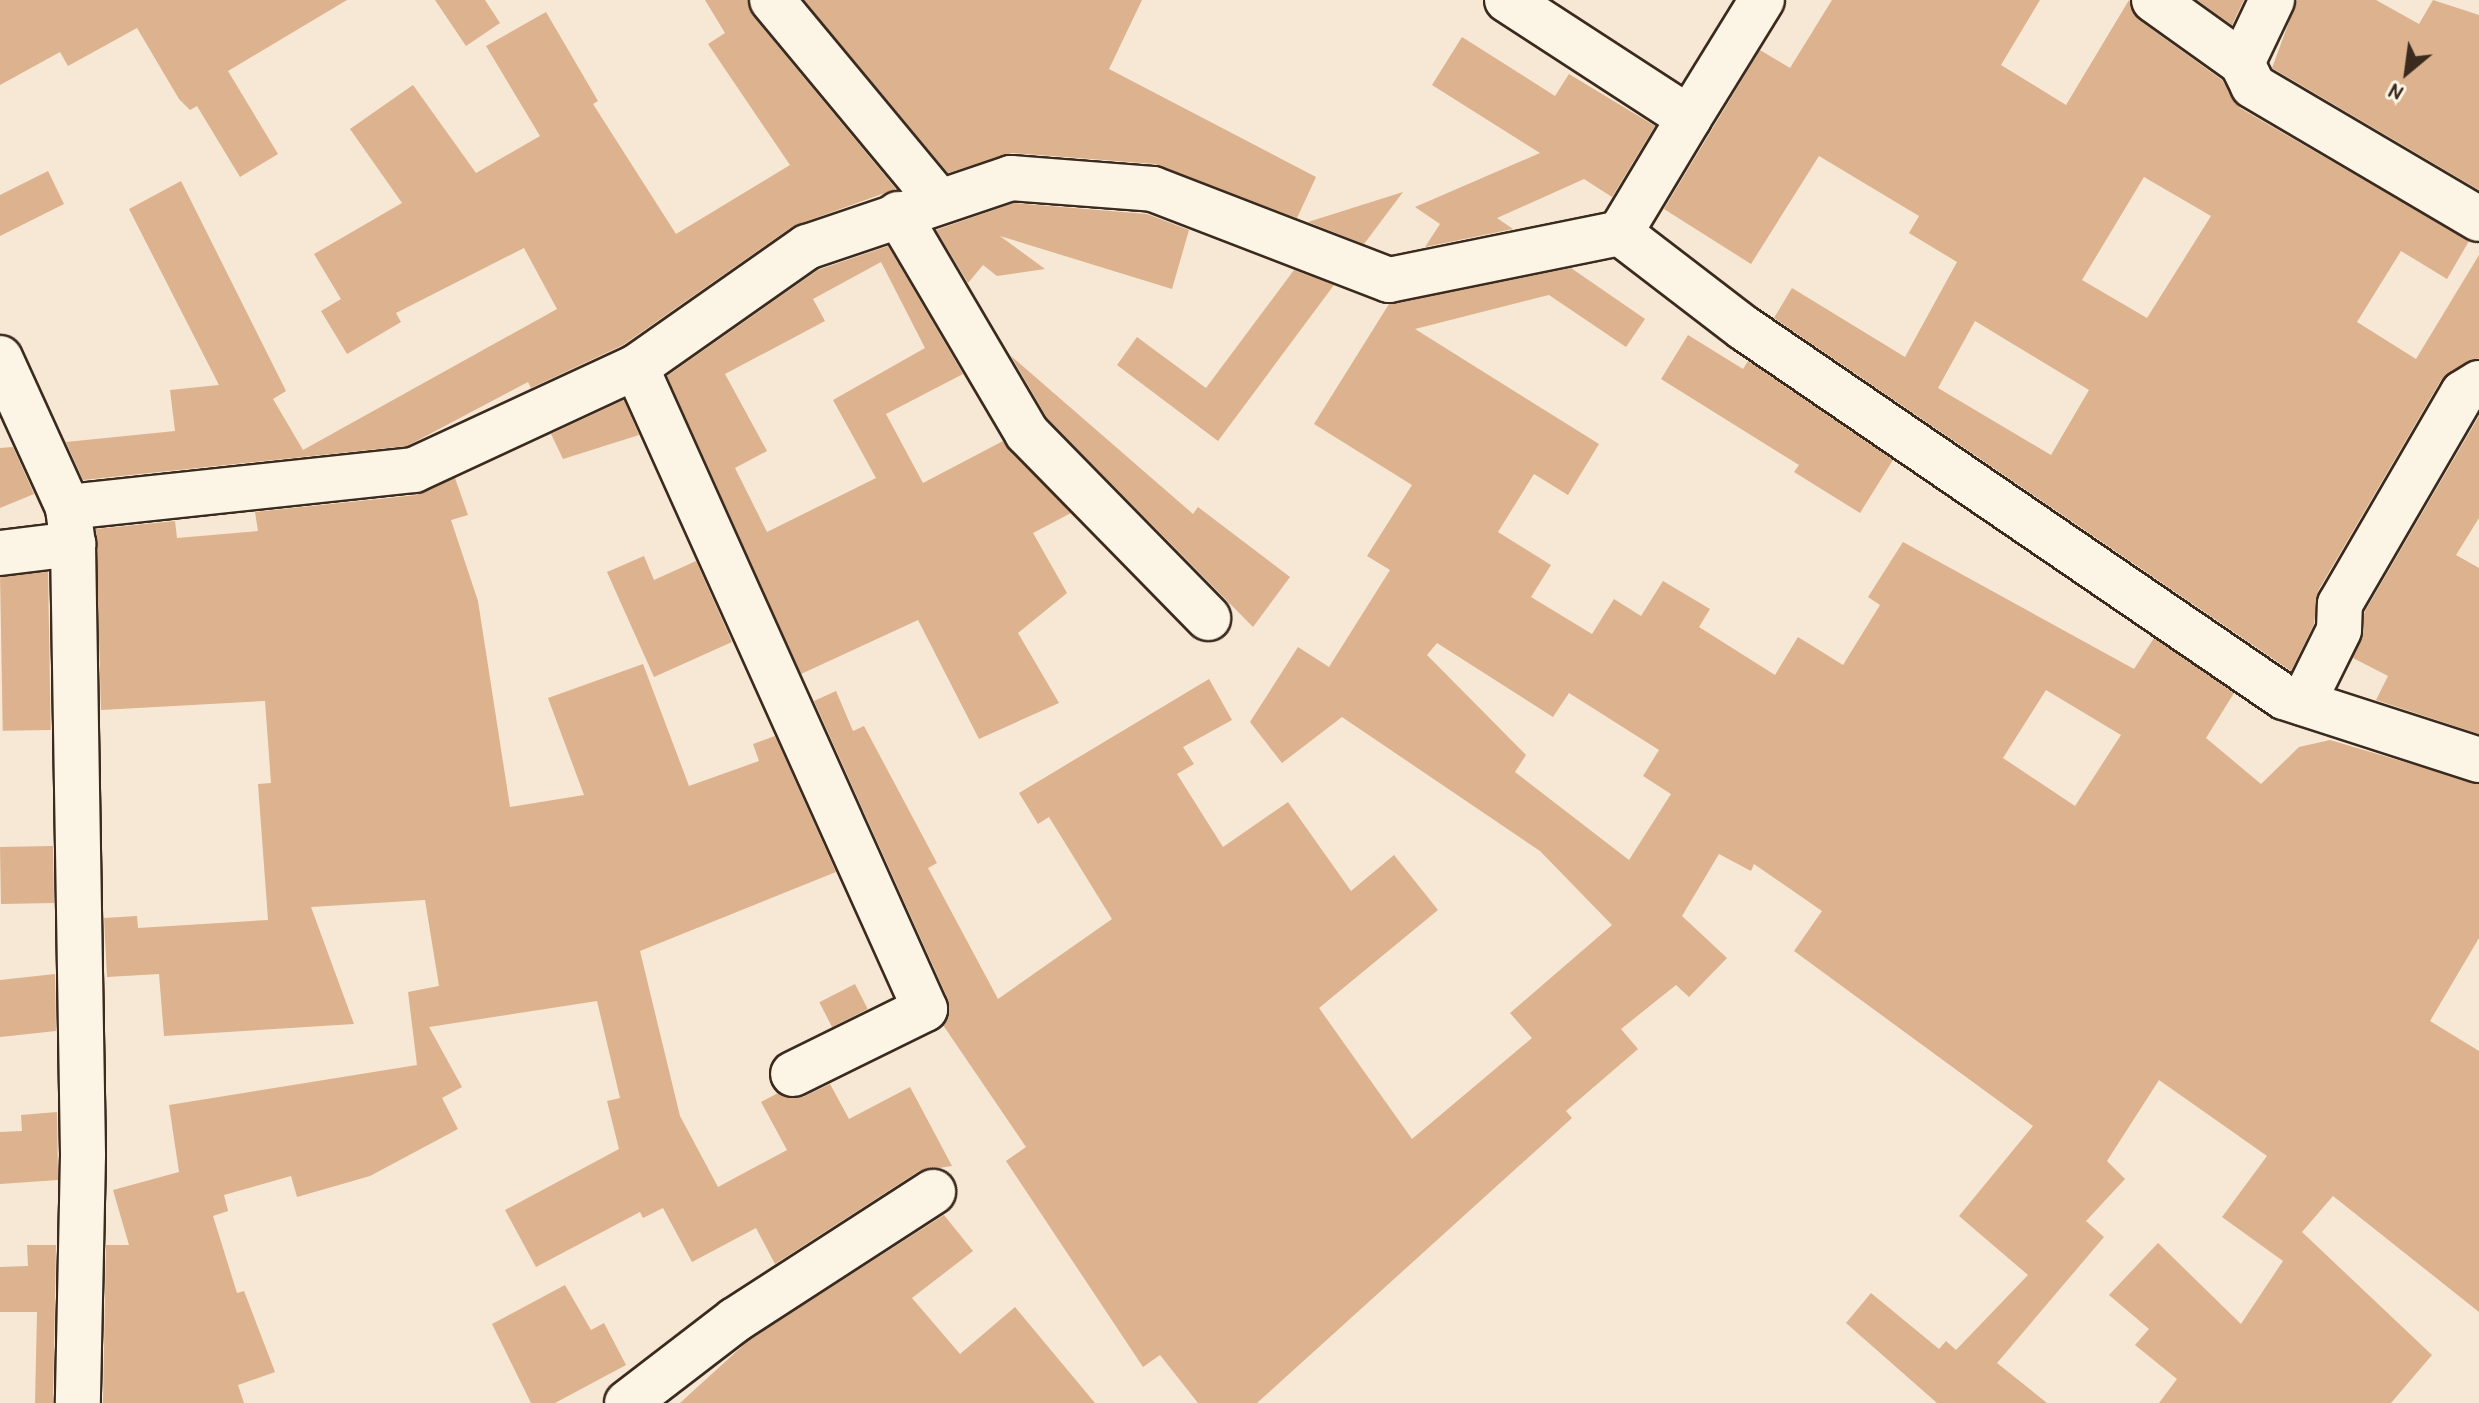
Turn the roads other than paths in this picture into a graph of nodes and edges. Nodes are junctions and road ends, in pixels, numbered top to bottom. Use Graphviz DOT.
graph roads {
  1 [pos="772,0"];
  2 [pos="1507,0"];
  3 [pos="1762,0"];
  4 [pos="2154,0"];
  5 [pos="2272,0"];
  6 [pos="2242,63"];
  7 [pos="1689,118"];
  8 [pos="917,206"];
  9 [pos="2479,219"];
  10 [pos="1620,233"];
  11 [pos="0,358"];
  12 [pos="636,367"];
  13 [pos="2479,383"];
  14 [pos="71,526"];
  15 [pos="0,553"];
  16 [pos="1208,618"];
  17 [pos="2303,703"];
  18 [pos="2479,760"];
  19 [pos="793,1074"];
  20 [pos="933,1192"];
  21 [pos="78,1403"];
  22 [pos="627,1403"];
  1 -- 8 [label="street"];
  2 -- 7 [label="street"];
  3 -- 7 [label="street"];
  4 -- 6 [label="street"];
  5 -- 6 [label="street"];
  6 -- 9 [label="street"];
  7 -- 10 [label="street"];
  8 -- 10 [label="street"];
  8 -- 12 [label="street"];
  8 -- 16 [label="street"];
  10 -- 17 [label="street"];
  11 -- 14 [label="street"];
  12 -- 14 [label="street"];
  12 -- 19 [label="street"];
  13 -- 17 [label="street"];
  14 -- 15 [label="street"];
  14 -- 21 [label="street"];
  17 -- 18 [label="street"];
  20 -- 22 [label="street"];
}
